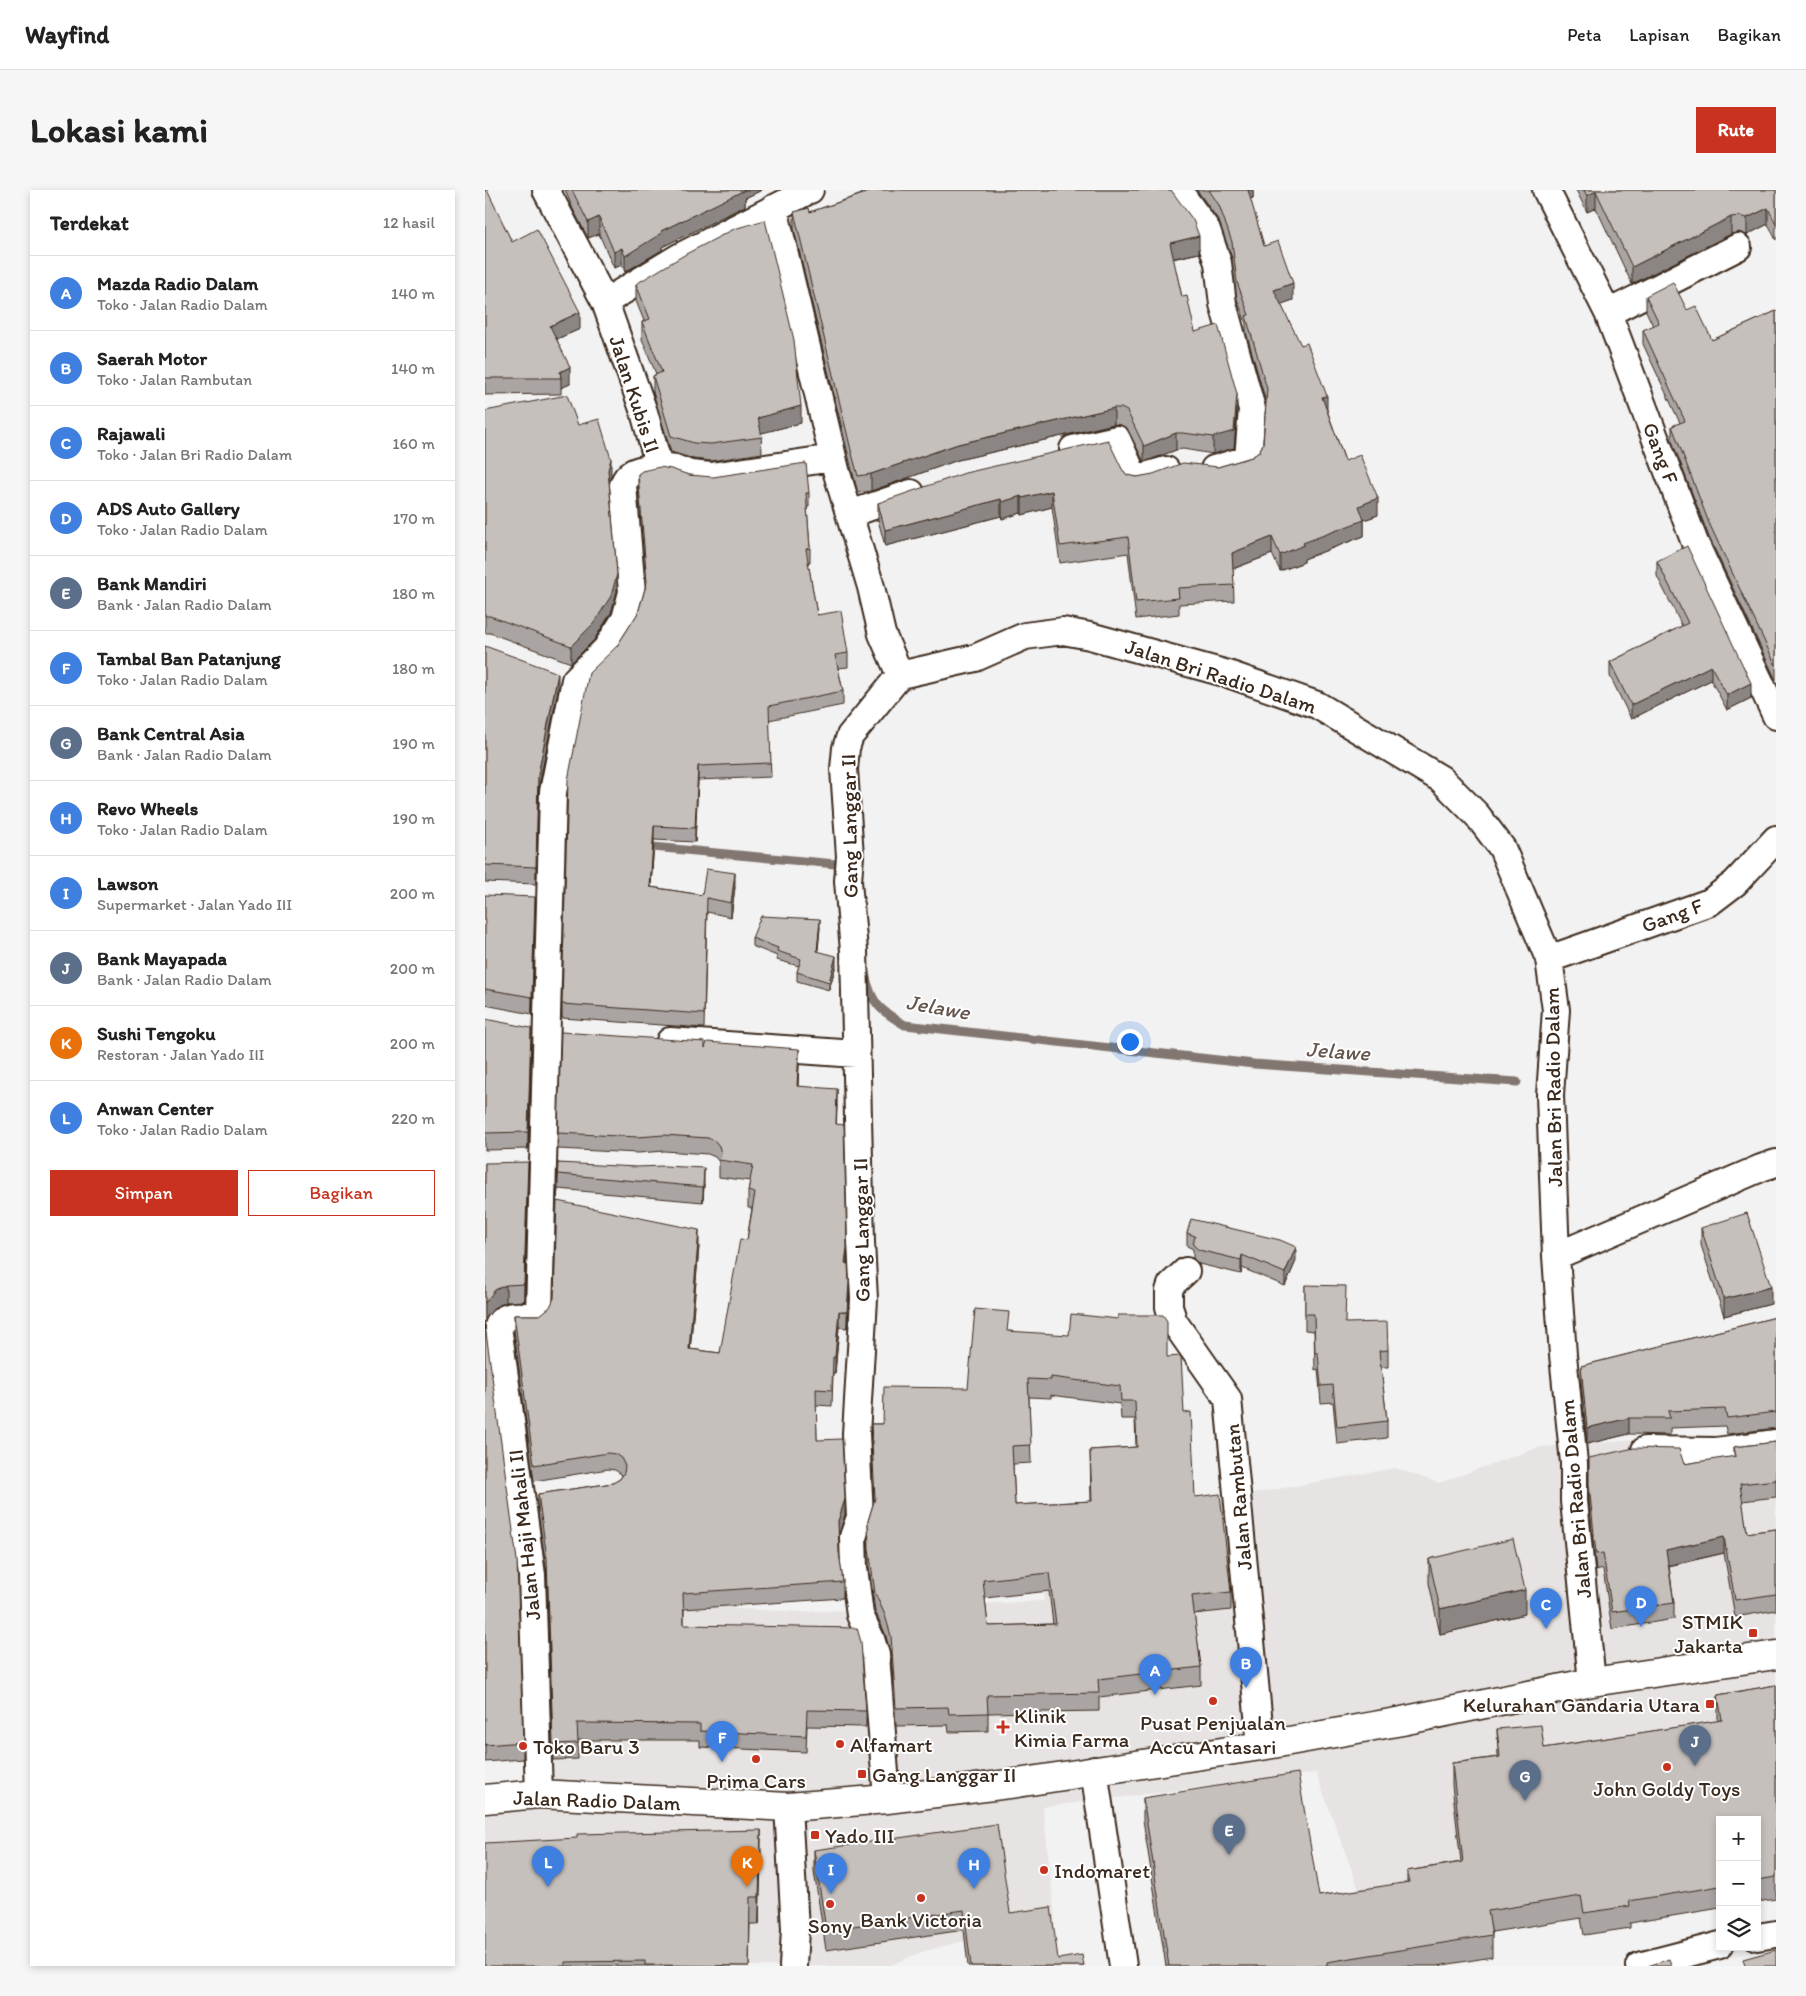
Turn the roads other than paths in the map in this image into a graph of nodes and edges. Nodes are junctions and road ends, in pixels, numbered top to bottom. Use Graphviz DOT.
graph roads {
  1 [pos="546,190"];
  2 [pos="810,190"];
  3 [pos="1178,190"];
  4 [pos="1546,190"];
  5 [pos="780,200"];
  6 [pos="1739,247"];
  7 [pos="605,302"];
  8 [pos="1608,313"];
  9 [pos="1053,454"];
  10 [pos="834,463"];
  11 [pos="659,466"];
  12 [pos="933,485"];
  13 [pos="850,514"];
  14 [pos="900,675"];
  15 [pos="1776,716"];
  16 [pos="1776,839"];
  17 [pos="1549,959"];
  18 [pos="520,1026"];
  19 [pos="556,1032"];
  20 [pos="643,1039"];
  21 [pos="857,1054"];
  22 [pos="1776,1163"];
  23 [pos="1557,1256"];
  24 [pos="1186,1270"];
  25 [pos="1592,1363"];
  26 [pos="1564,1371"];
  27 [pos="1776,1442"];
  28 [pos="1574,1463"];
  29 [pos="1776,1655"];
  30 [pos="1592,1682"];
  31 [pos="1261,1746"];
  32 [pos="1094,1770"];
  33 [pos="539,1794"];
  34 [pos="485,1799"];
  35 [pos="887,1799"];
  36 [pos="788,1807"];
  37 [pos="1776,1934"];
  38 [pos="1761,1936"];
  39 [pos="1709,1953"];
  40 [pos="793,1966"];
  41 [pos="1123,1966"];
  42 [pos="1639,1966"];
  1 -- 7 [label="street, Jalan Kubis II"];
  2 -- 5 [label="street"];
  3 -- 9 [label="street"];
  4 -- 8 [label="street, Gang F"];
  5 -- 7 [label="street"];
  5 -- 10 [label="street"];
  6 -- 8 [label="street"];
  7 -- 11 [label="street, Jalan Kubis II"];
  8 -- 15 [label="street, Gang F"];
  10 -- 11 [label="street, Jalan Kubis II"];
  10 -- 13 [label="street"];
  11 -- 19 [label="street"];
  12 -- 13 [label="street"];
  13 -- 14 [label="street"];
  14 -- 17 [label="street, Jalan Bri Radio Dalam"];
  14 -- 21 [label="street, Gang Langgar II"];
  16 -- 17 [label="street, Gang F"];
  17 -- 23 [label="street, Jalan Bri Radio Dalam"];
  18 -- 19 [label="street"];
  19 -- 33 [label="street, Jalan Haji Mahali II"];
  20 -- 21 [label="street"];
  21 -- 35 [label="street, Gang Langgar II"];
  22 -- 23 [label="street"];
  23 -- 26 [label="street, Jalan Bri Radio Dalam"];
  24 -- 31 [label="street, Jalan Rambutan"];
  25 -- 26 [label="street"];
  26 -- 28 [label="street, Jalan Bri Radio Dalam"];
  27 -- 28 [label="street"];
  28 -- 30 [label="street, Jalan Bri Radio Dalam"];
  29 -- 30 [label="main road, Jalan Radio Dalam"];
  30 -- 31 [label="main road, Jalan Radio Dalam"];
  31 -- 32 [label="main road, Jalan Radio Dalam"];
  32 -- 35 [label="main road, Jalan Radio Dalam"];
  32 -- 41 [label="street"];
  33 -- 34 [label="main road, Jalan Radio Dalam"];
  33 -- 36 [label="main road, Jalan Radio Dalam"];
  35 -- 36 [label="main road, Jalan Radio Dalam"];
  36 -- 40 [label="street"];
  37 -- 38 [label="street"];
  39 -- 42 [label="street"];
}
